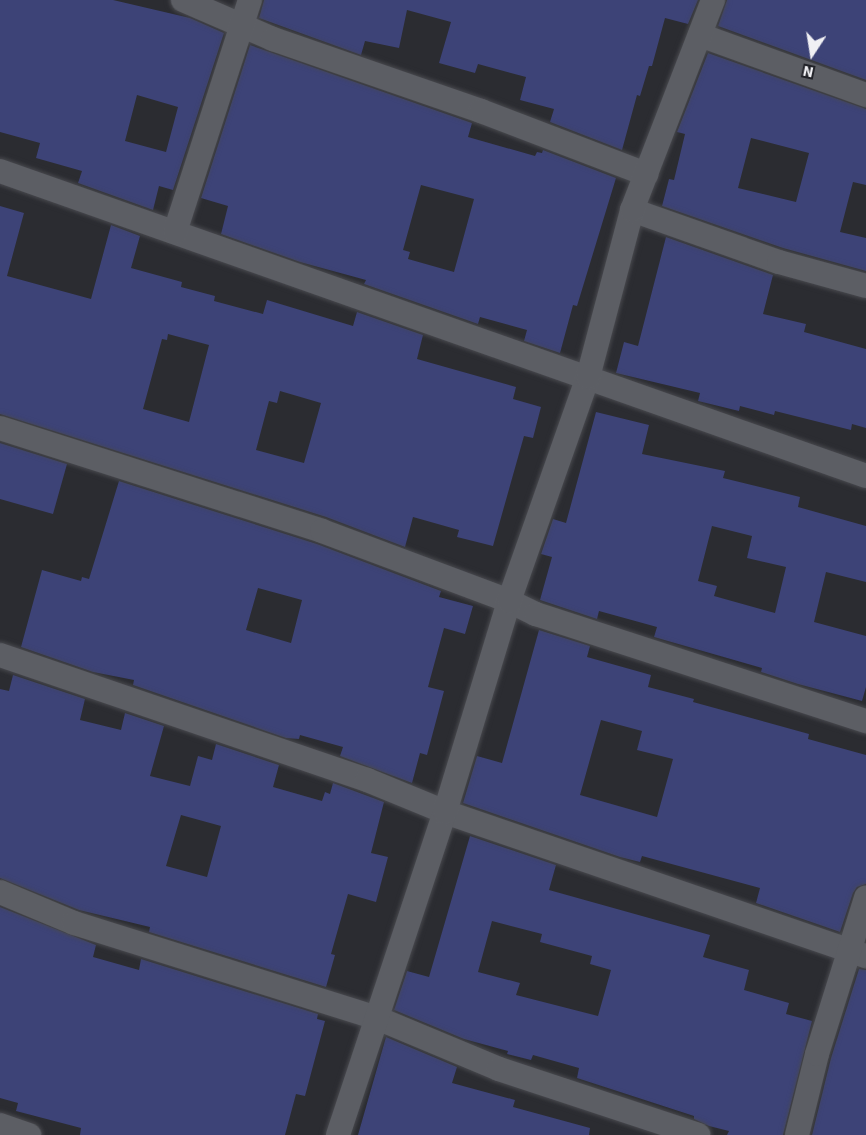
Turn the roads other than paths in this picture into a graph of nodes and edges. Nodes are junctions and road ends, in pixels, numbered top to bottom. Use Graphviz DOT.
graph roads {
  1 [pos="183,0"];
  2 [pos="250,0"];
  3 [pos="713,0"];
  4 [pos="240,26"];
  5 [pos="700,35"];
  6 [pos="866,95"];
  7 [pos="0,171"];
  8 [pos="646,174"];
  9 [pos="633,210"];
  10 [pos="175,232"];
  11 [pos="866,286"];
  12 [pos="588,377"];
  13 [pos="0,428"];
  14 [pos="866,476"];
  15 [pos="509,601"];
  16 [pos="0,655"];
  17 [pos="866,722"];
  18 [pos="445,812"];
  19 [pos="0,892"];
  20 [pos="866,898"];
  21 [pos="857,954"];
  22 [pos="377,1018"];
  23 [pos="0,1125"];
  24 [pos="29,1135"];
  25 [pos="338,1135"];
  26 [pos="698,1135"];
  27 [pos="797,1135"];
  1 -- 4 [label="street"];
  2 -- 4 [label="street"];
  3 -- 5 [label="street"];
  4 -- 8 [label="street"];
  4 -- 10 [label="street"];
  5 -- 6 [label="street"];
  5 -- 8 [label="street"];
  7 -- 10 [label="street"];
  8 -- 9 [label="street"];
  9 -- 11 [label="street"];
  9 -- 12 [label="street"];
  10 -- 12 [label="street"];
  12 -- 14 [label="street"];
  12 -- 15 [label="street"];
  13 -- 15 [label="street"];
  15 -- 17 [label="street"];
  15 -- 18 [label="street"];
  16 -- 18 [label="street"];
  18 -- 21 [label="street"];
  18 -- 22 [label="street"];
  19 -- 22 [label="street"];
  20 -- 21 [label="street"];
  21 -- 27 [label="street"];
  22 -- 25 [label="street"];
  22 -- 26 [label="street"];
  23 -- 24 [label="street"];
}
